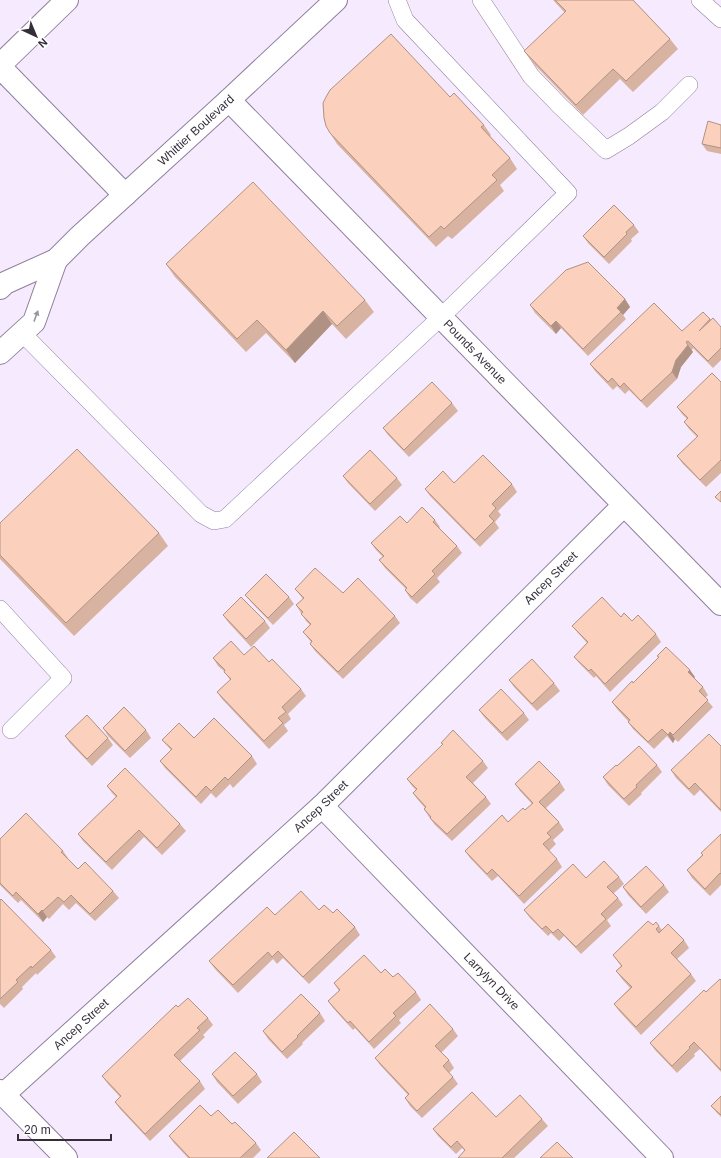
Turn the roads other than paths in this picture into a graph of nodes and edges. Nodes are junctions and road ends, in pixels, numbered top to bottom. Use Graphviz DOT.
graph roads {
  1 [pos="68,0"];
  2 [pos="336,0"];
  3 [pos="397,0"];
  4 [pos="481,0"];
  5 [pos="700,0"];
  6 [pos="721,19"];
  7 [pos="0,66"];
  8 [pos="689,85"];
  9 [pos="230,100"];
  10 [pos="125,196"];
  11 [pos="56,260"];
  12 [pos="0,288"];
  13 [pos="441,317"];
  14 [pos="22,333"];
  15 [pos="0,354"];
  16 [pos="624,505"];
  17 [pos="721,604"];
  18 [pos="0,609"];
  19 [pos="11,730"];
  20 [pos="322,806"];
  21 [pos="2,1093"];
  22 [pos="66,1158"];
  23 [pos="662,1158"];
  1 -- 7 [label="street"];
  2 -- 9 [label="street, Whittier Boulevard"];
  3 -- 13 [label="lane"];
  4 -- 8 [label="lane"];
  5 -- 6 [label="lane"];
  7 -- 10 [label="street"];
  9 -- 10 [label="street, Whittier Boulevard"];
  9 -- 13 [label="street, Pounds Avenue"];
  10 -- 11 [label="street, Whittier Boulevard"];
  11 -- 12 [label="street, Whittier Boulevard"];
  14 -- 11 [label="street, Whittier Boulevard, one-way"];
  13 -- 14 [label="lane"];
  13 -- 16 [label="street, Pounds Avenue"];
  14 -- 15 [label="street, Whittier Boulevard"];
  16 -- 17 [label="street, Pounds Avenue"];
  16 -- 20 [label="street, Ancep Street"];
  18 -- 19 [label="lane"];
  20 -- 21 [label="street, Ancep Street"];
  20 -- 23 [label="street, Larrylyn Drive"];
  21 -- 22 [label="street"];
}
